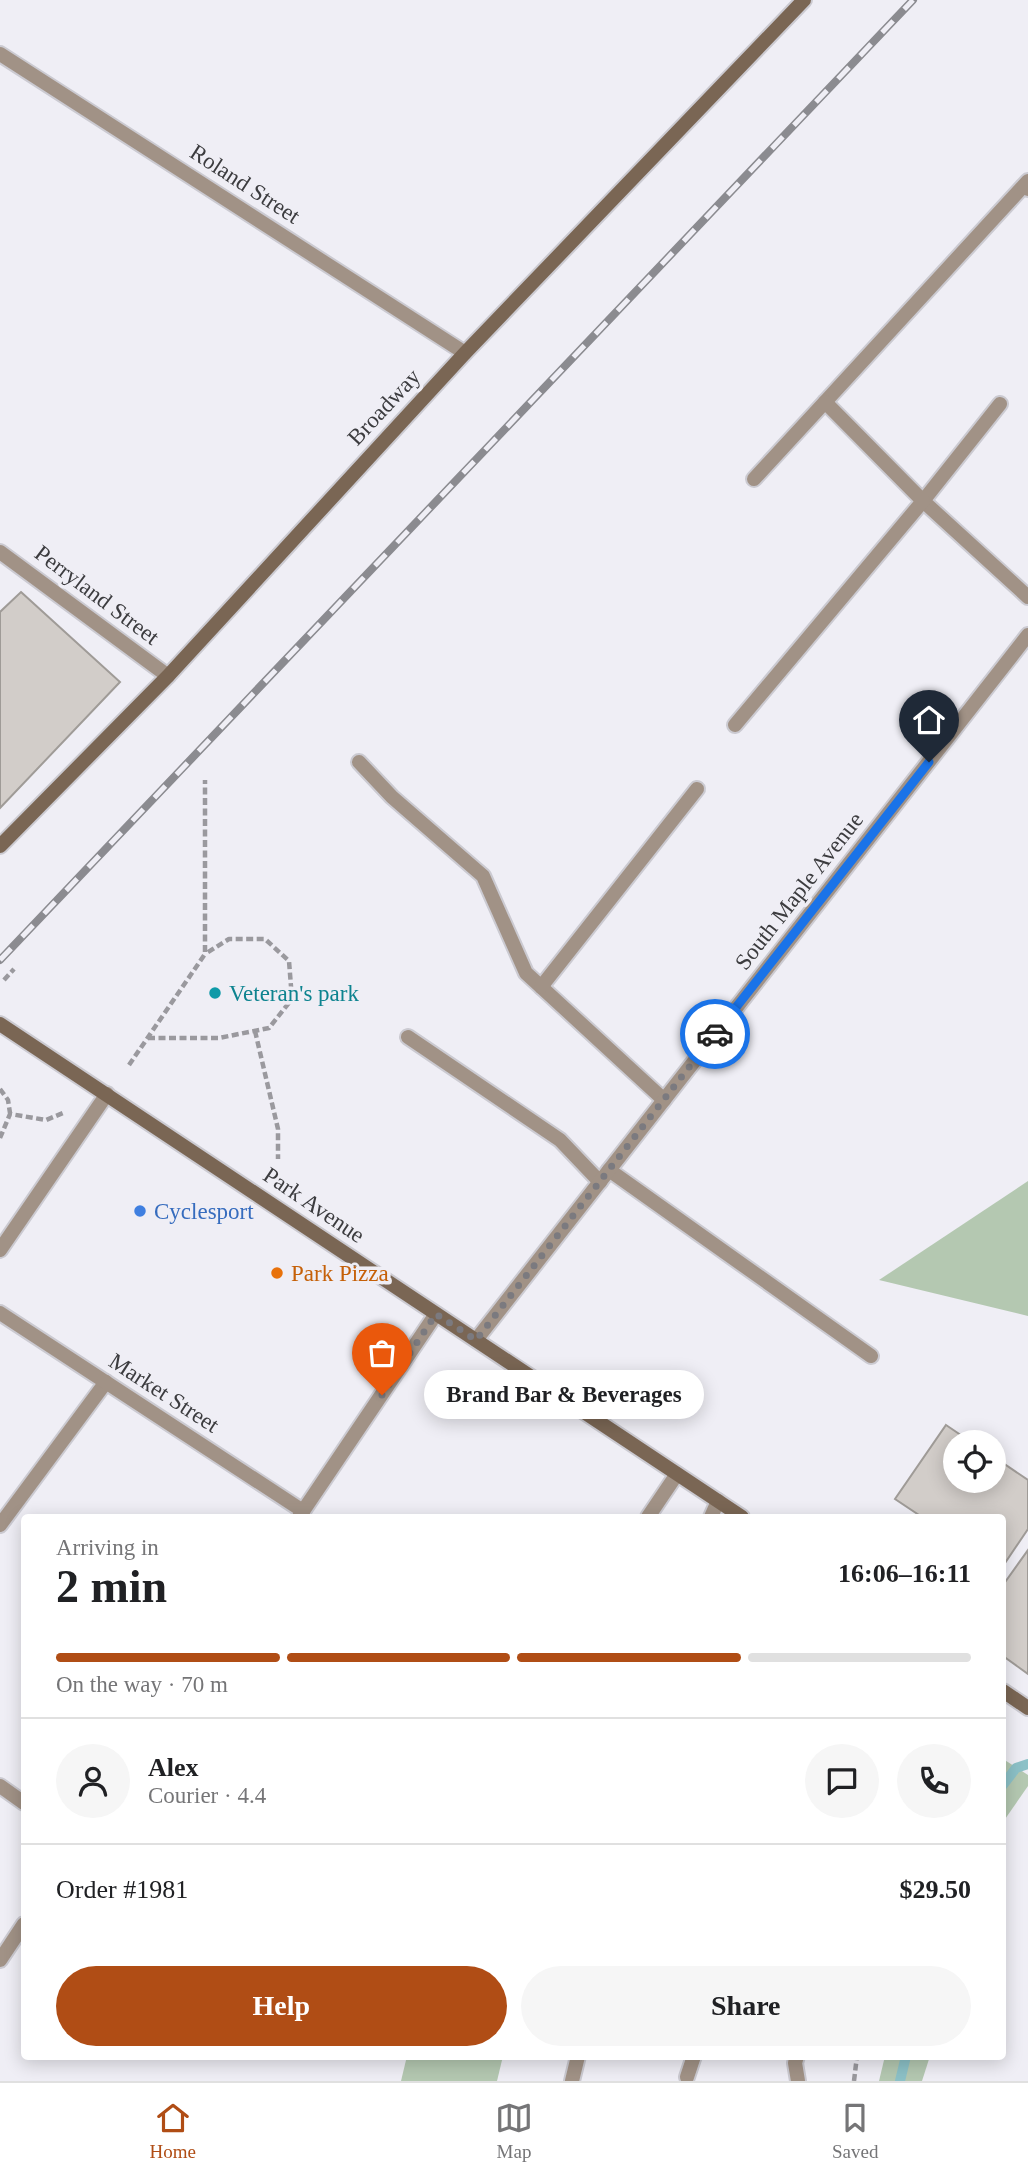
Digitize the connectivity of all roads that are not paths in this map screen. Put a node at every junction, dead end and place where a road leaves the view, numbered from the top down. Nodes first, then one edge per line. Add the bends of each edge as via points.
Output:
1 (804, 0) edge
2 (0, 54) edge
3 (1026, 185) edge
4 (465, 353) junction
5 (825, 402) junction
6 (1000, 404) dead end
7 (754, 479) dead end
8 (923, 501) junction
9 (0, 552) edge
10 (1028, 597) edge
11 (1028, 635) edge
12 (167, 676) junction
13 (735, 725) dead end
14 (359, 762) dead end
15 (697, 789) dead end
16 (0, 846) edge
17 (541, 987) junction
18 (0, 1024) edge
19 (408, 1037) dead end
20 (107, 1094) junction
21 (664, 1100) junction
22 (605, 1176) junction
23 (0, 1250) edge
24 (0, 1313) edge
25 (436, 1314) junction
26 (476, 1340) junction
27 (871, 1356) dead end
28 (106, 1382) junction
29 (677, 1474) junction
30 (718, 1501) junction
31 (301, 1514) edge
32 (650, 1514) edge
33 (712, 1514) edge
34 (738, 1514) edge
35 (0, 1525) edge
36 (1006, 1693) edge
37 (1028, 1708) edge
38 (0, 1786) edge
39 (21, 1801) edge
40 (21, 1928) edge
41 (0, 1960) edge
42 (577, 2060) edge
43 (693, 2060) edge
44 (796, 2060) edge
45 (687, 2077) dead end
46 (572, 2081) edge
47 (798, 2081) edge

1 - 4 street, Broadway
2 - 4 street, Roland Street
3 - 5 street
4 - 12 street, Broadway
5 - 7 street
5 - 8 street
6 - 8 street
8 - 10 street
8 - 13 street
9 - 12 street, Perryland Street
11 - 21 street, South Maple Avenue
12 - 16 street, Broadway
14 - 17 street via 391,797 483,876 526,973
15 - 17 street
17 - 21 street
18 - 20 street, Park Avenue
19 - 22 street
20 - 23 street
20 - 25 street, Park Avenue
21 - 22 street, South Maple Avenue
22 - 26 street, South Maple Avenue
22 - 27 street
24 - 28 street, Market Street
25 - 26 street, Park Avenue
25 - 31 street
26 - 29 street, Park Avenue
28 - 31 street, Market Street
28 - 35 street
29 - 30 street, Park Avenue
29 - 32 street
30 - 33 street
30 - 34 street, Park Avenue
36 - 37 street
38 - 39 street
40 - 41 street
42 - 46 street
43 - 45 street
44 - 47 street

